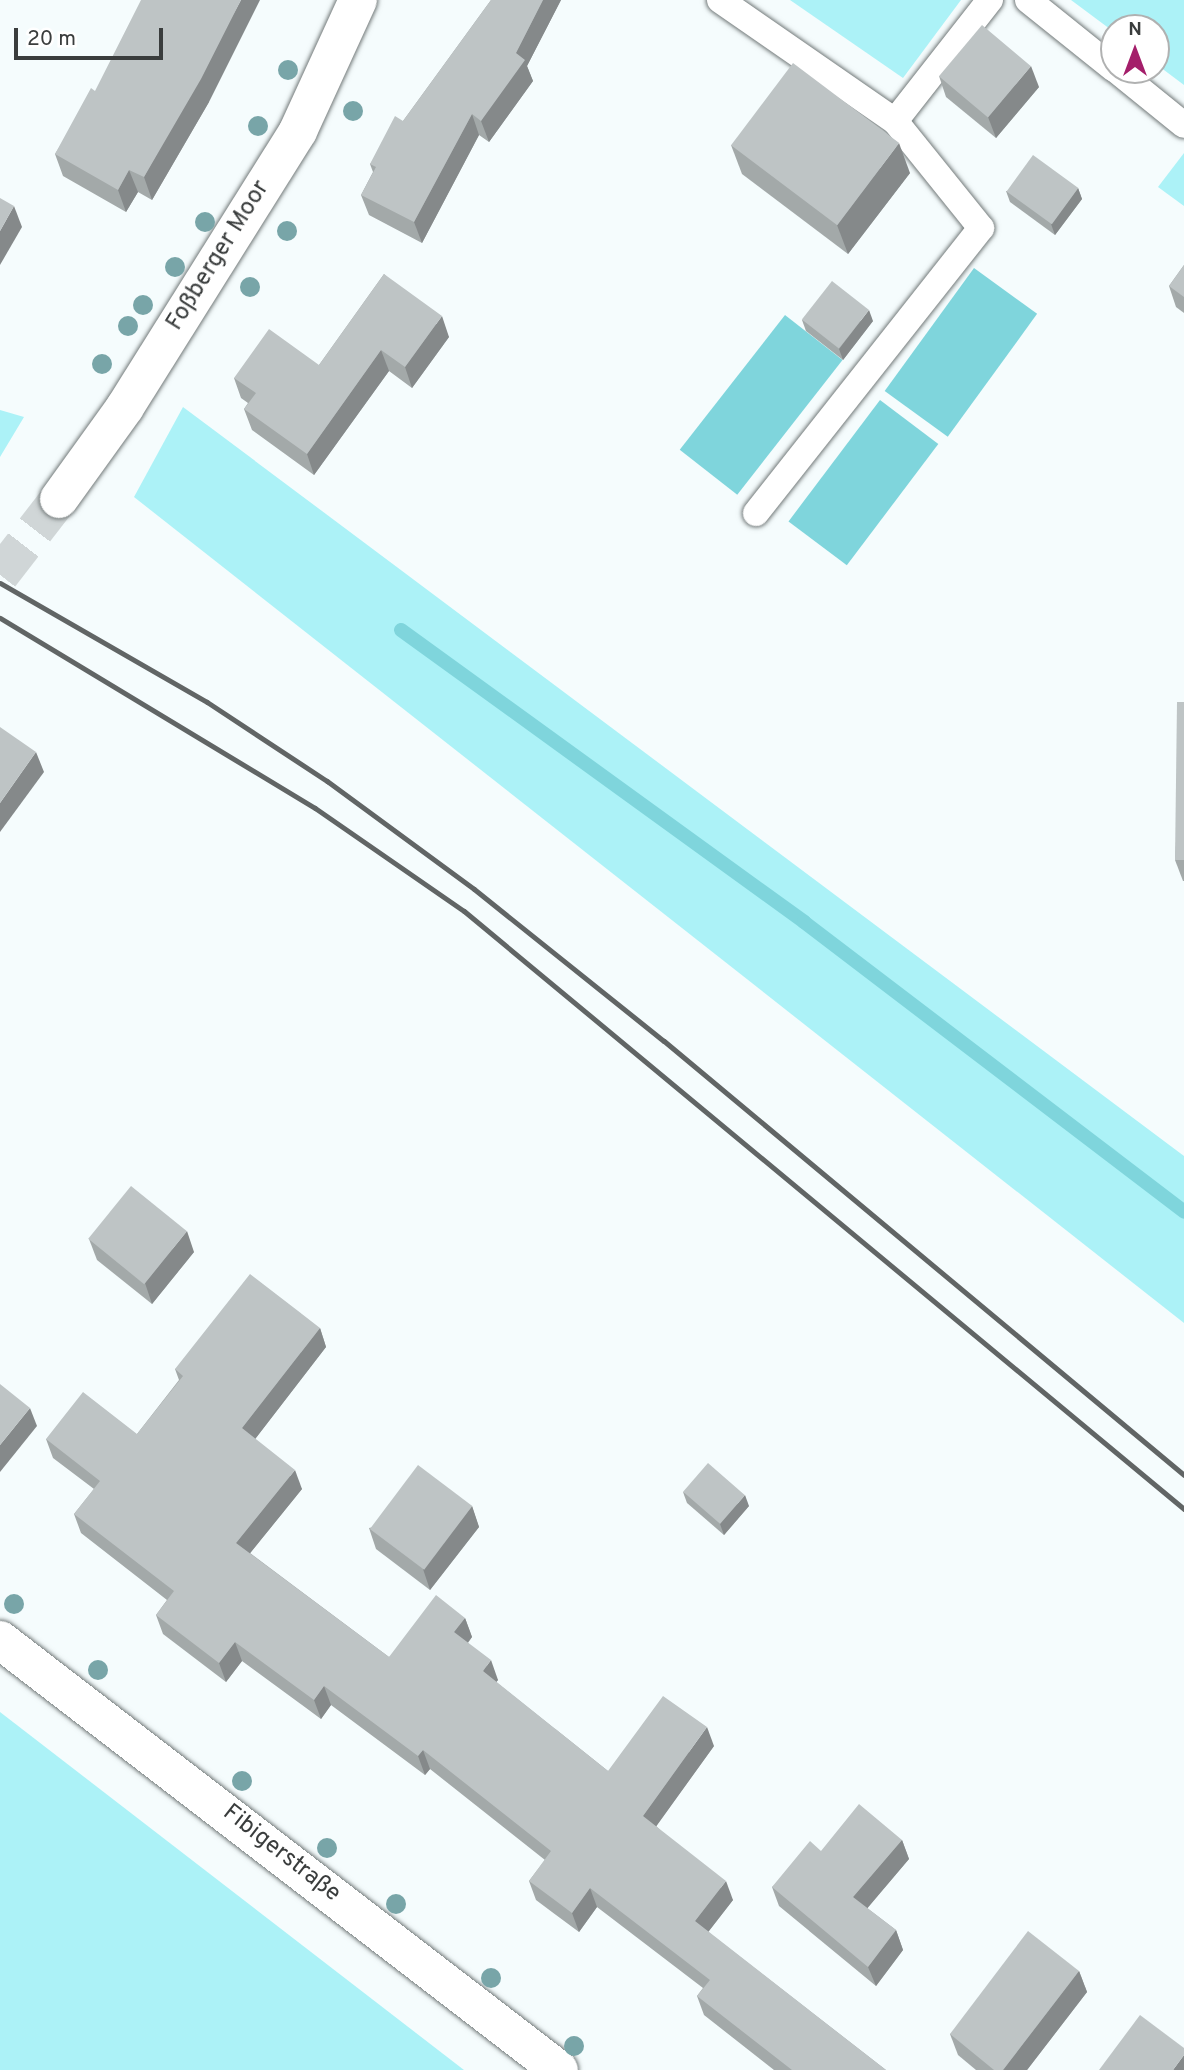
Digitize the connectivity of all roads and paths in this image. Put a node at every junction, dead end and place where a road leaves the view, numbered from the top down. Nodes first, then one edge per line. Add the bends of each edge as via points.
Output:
1 (358, 0) edge
2 (720, 0) edge
3 (990, 0) edge
4 (1028, 0) edge
5 (1100, 57) edge
6 (1133, 84) edge
7 (895, 121) junction
8 (1184, 125) edge
9 (59, 499) tunnel mouth
10 (756, 513) dead end
11 (0, 1640) edge
12 (559, 2070) edge

1 - 9 street, Foßberger Moor via 298,131 125,407
2 - 7 lane
3 - 7 lane
4 - 5 lane
6 - 8 lane
7 - 10 lane via 981,228
11 - 12 street, Fibigerstraße

